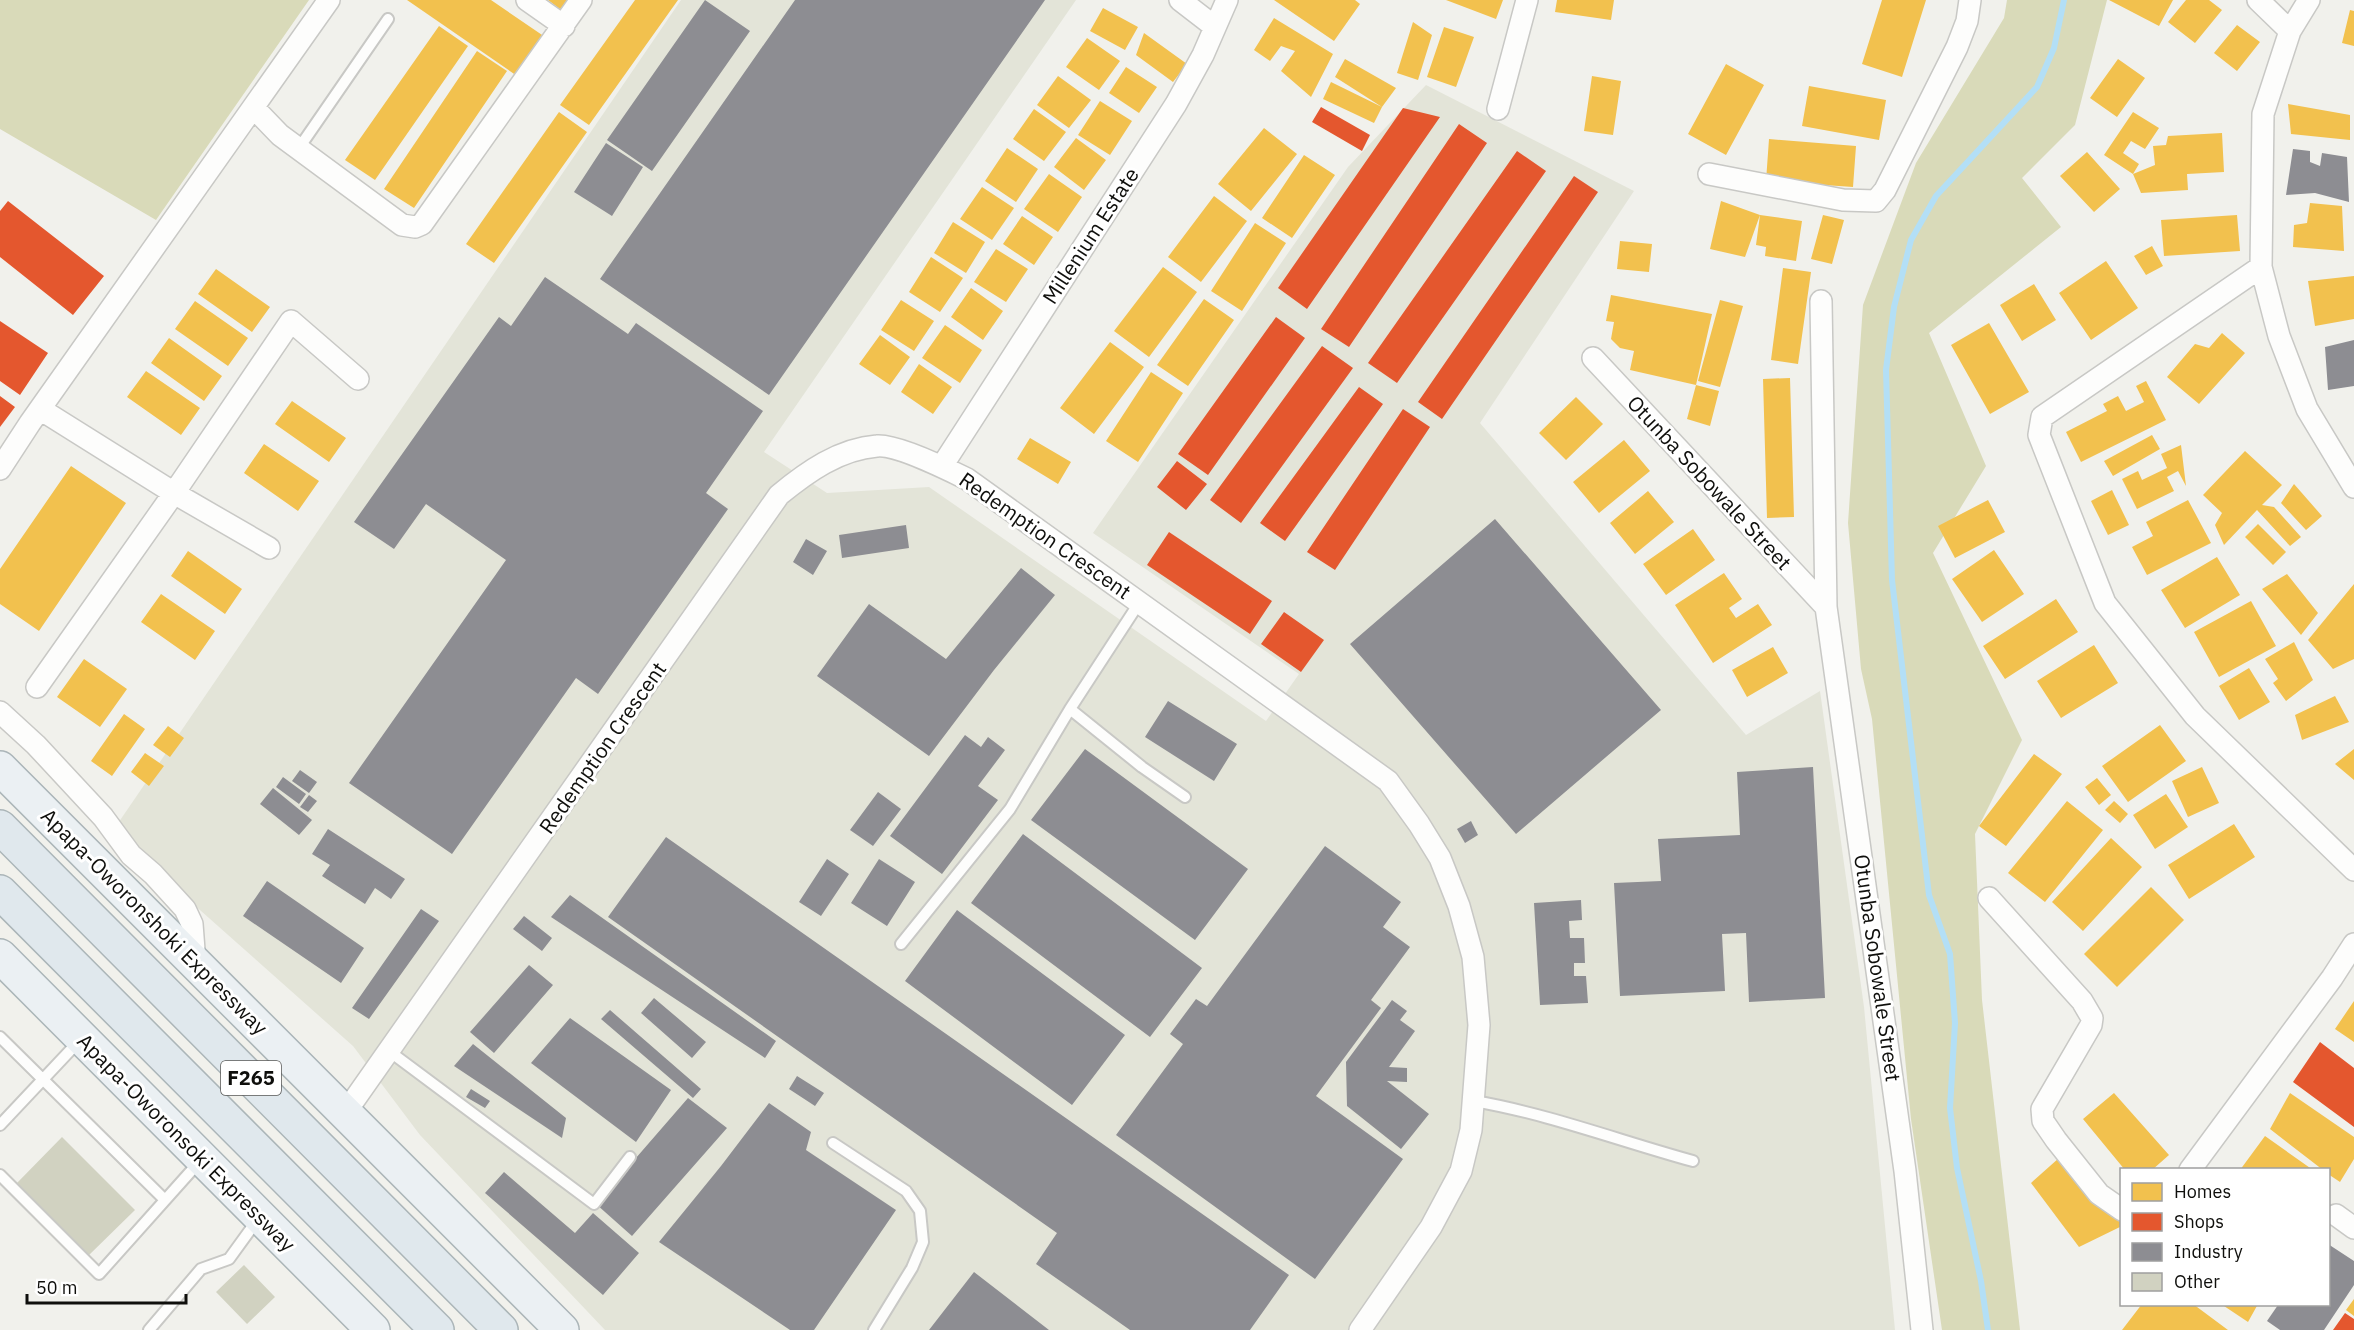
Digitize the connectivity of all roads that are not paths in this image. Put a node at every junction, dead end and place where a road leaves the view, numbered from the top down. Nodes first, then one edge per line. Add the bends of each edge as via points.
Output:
1 (329, 0) edge
2 (527, 0) edge
3 (581, 0) edge
4 (1180, 0) edge
5 (1227, 0) edge
6 (1527, 0) edge
7 (1970, 0) edge
8 (2258, 0) edge
9 (2309, 0) edge
10 (388, 19) dead end
11 (564, 26) junction
12 (1215, 27) junction
13 (2290, 31) junction
14 (254, 108) junction
15 (1498, 109) dead end
16 (299, 148) junction
17 (1710, 174) dead end
18 (2261, 267) junction
19 (1821, 301) dead end
20 (1593, 358) dead end
21 (358, 380) dead end
22 (40, 409) junction
23 (942, 466) junction
24 (0, 469) edge
25 (2354, 487) edge
26 (174, 493) junction
27 (269, 548) dead end
28 (1139, 603) junction
29 (1826, 607) junction
30 (37, 687) dead end
31 (1070, 709) junction
32 (0, 712) edge
33 (0, 768) edge
34 (1185, 797) dead end
35 (0, 826) edge
36 (2354, 870) edge
37 (0, 892) edge
38 (1989, 898) dead end
39 (901, 944) dead end
40 (2354, 944) edge
41 (0, 956) edge
42 (191, 959) junction
43 (0, 1037) edge
44 (82, 1038) junction
45 (389, 1051) junction
46 (43, 1080) junction
47 (1474, 1101) junction
48 (345, 1113) junction
49 (0, 1125) edge
50 (833, 1143) dead end
51 (630, 1157) dead end
52 (202, 1159) junction
53 (1693, 1161) dead end
54 (2191, 1168) edge
55 (0, 1175) edge
56 (165, 1200) junction
57 (2120, 1209) edge
58 (2336, 1215) dead end
59 (260, 1216) junction
60 (2354, 1228) edge
61 (149, 1330) edge
62 (373, 1330) edge
63 (437, 1330) edge
64 (501, 1330) edge
65 (562, 1330) edge
66 (874, 1330) edge
67 (1360, 1330) edge
68 (1922, 1330) edge

1 - 14 street
2 - 11 street
3 - 11 street
4 - 12 street
5 - 12 street, Millenium Estate
6 - 15 street
7 - 17 street via 1957,47 1876,201 1843,200
8 - 13 street
9 - 13 street
10 - 16 lane
11 - 16 street via 422,224 402,225
12 - 23 street, Millenium Estate via 1176,104
13 - 18 street via 2263,114
14 - 16 street
14 - 22 street
18 - 25 street via 2279,336 2307,409
18 - 36 street via 2042,417 2039,435 2105,603 2195,716
19 - 29 street, Otunba Sobowale Street
20 - 29 street, Otunba Sobowale Street
21 - 26 street via 291,321
22 - 24 street
22 - 26 street
23 - 28 street, Redemption Crescent via 967,479
23 - 45 street, Redemption Crescent via 879,446 844,454 808,471 779,495
26 - 27 street
26 - 30 street
28 - 31 lane
28 - 47 street, Redemption Crescent via 1388,781 1419,824 1440,858 1460,906 1473,957 1479,1025
29 - 68 street, Otunba Sobowale Street via 1905,1171
31 - 34 lane
31 - 39 lane via 1010,809
32 - 42 street via 36,745 103,817 131,855 185,909 192,924 195,950
33 - 42 main road, Apapa-Oworonshoki Expressway
35 - 64 highway, F265
37 - 63 highway, F265
38 - 57 street via 2082,1001 2092,1018 2042,1110 2043,1121 2100,1194
40 - 54 street
41 - 44 main road, Apapa-Oworonsoki Expressway
42 - 48 main road, Apapa-Oworonshoki Expressway
43 - 46 lane
44 - 46 lane
44 - 52 main road, Apapa-Oworonsoki Expressway
45 - 48 street, Redemption Crescent
45 - 51 lane via 594,1204
46 - 49 lane
46 - 56 lane
47 - 53 lane via 1545,1116
47 - 67 street, Redemption Crescent via 1461,1171 1431,1227
48 - 65 main road, Apapa-Oworonshoki Expressway
50 - 66 lane via 906,1191 920,1211 923,1242 912,1268
52 - 56 lane
52 - 59 main road, Apapa-Oworonsoki Expressway
55 - 56 lane via 99,1274
58 - 60 street
59 - 61 lane via 229,1259 201,1269
59 - 62 main road, Apapa-Oworonsoki Expressway

